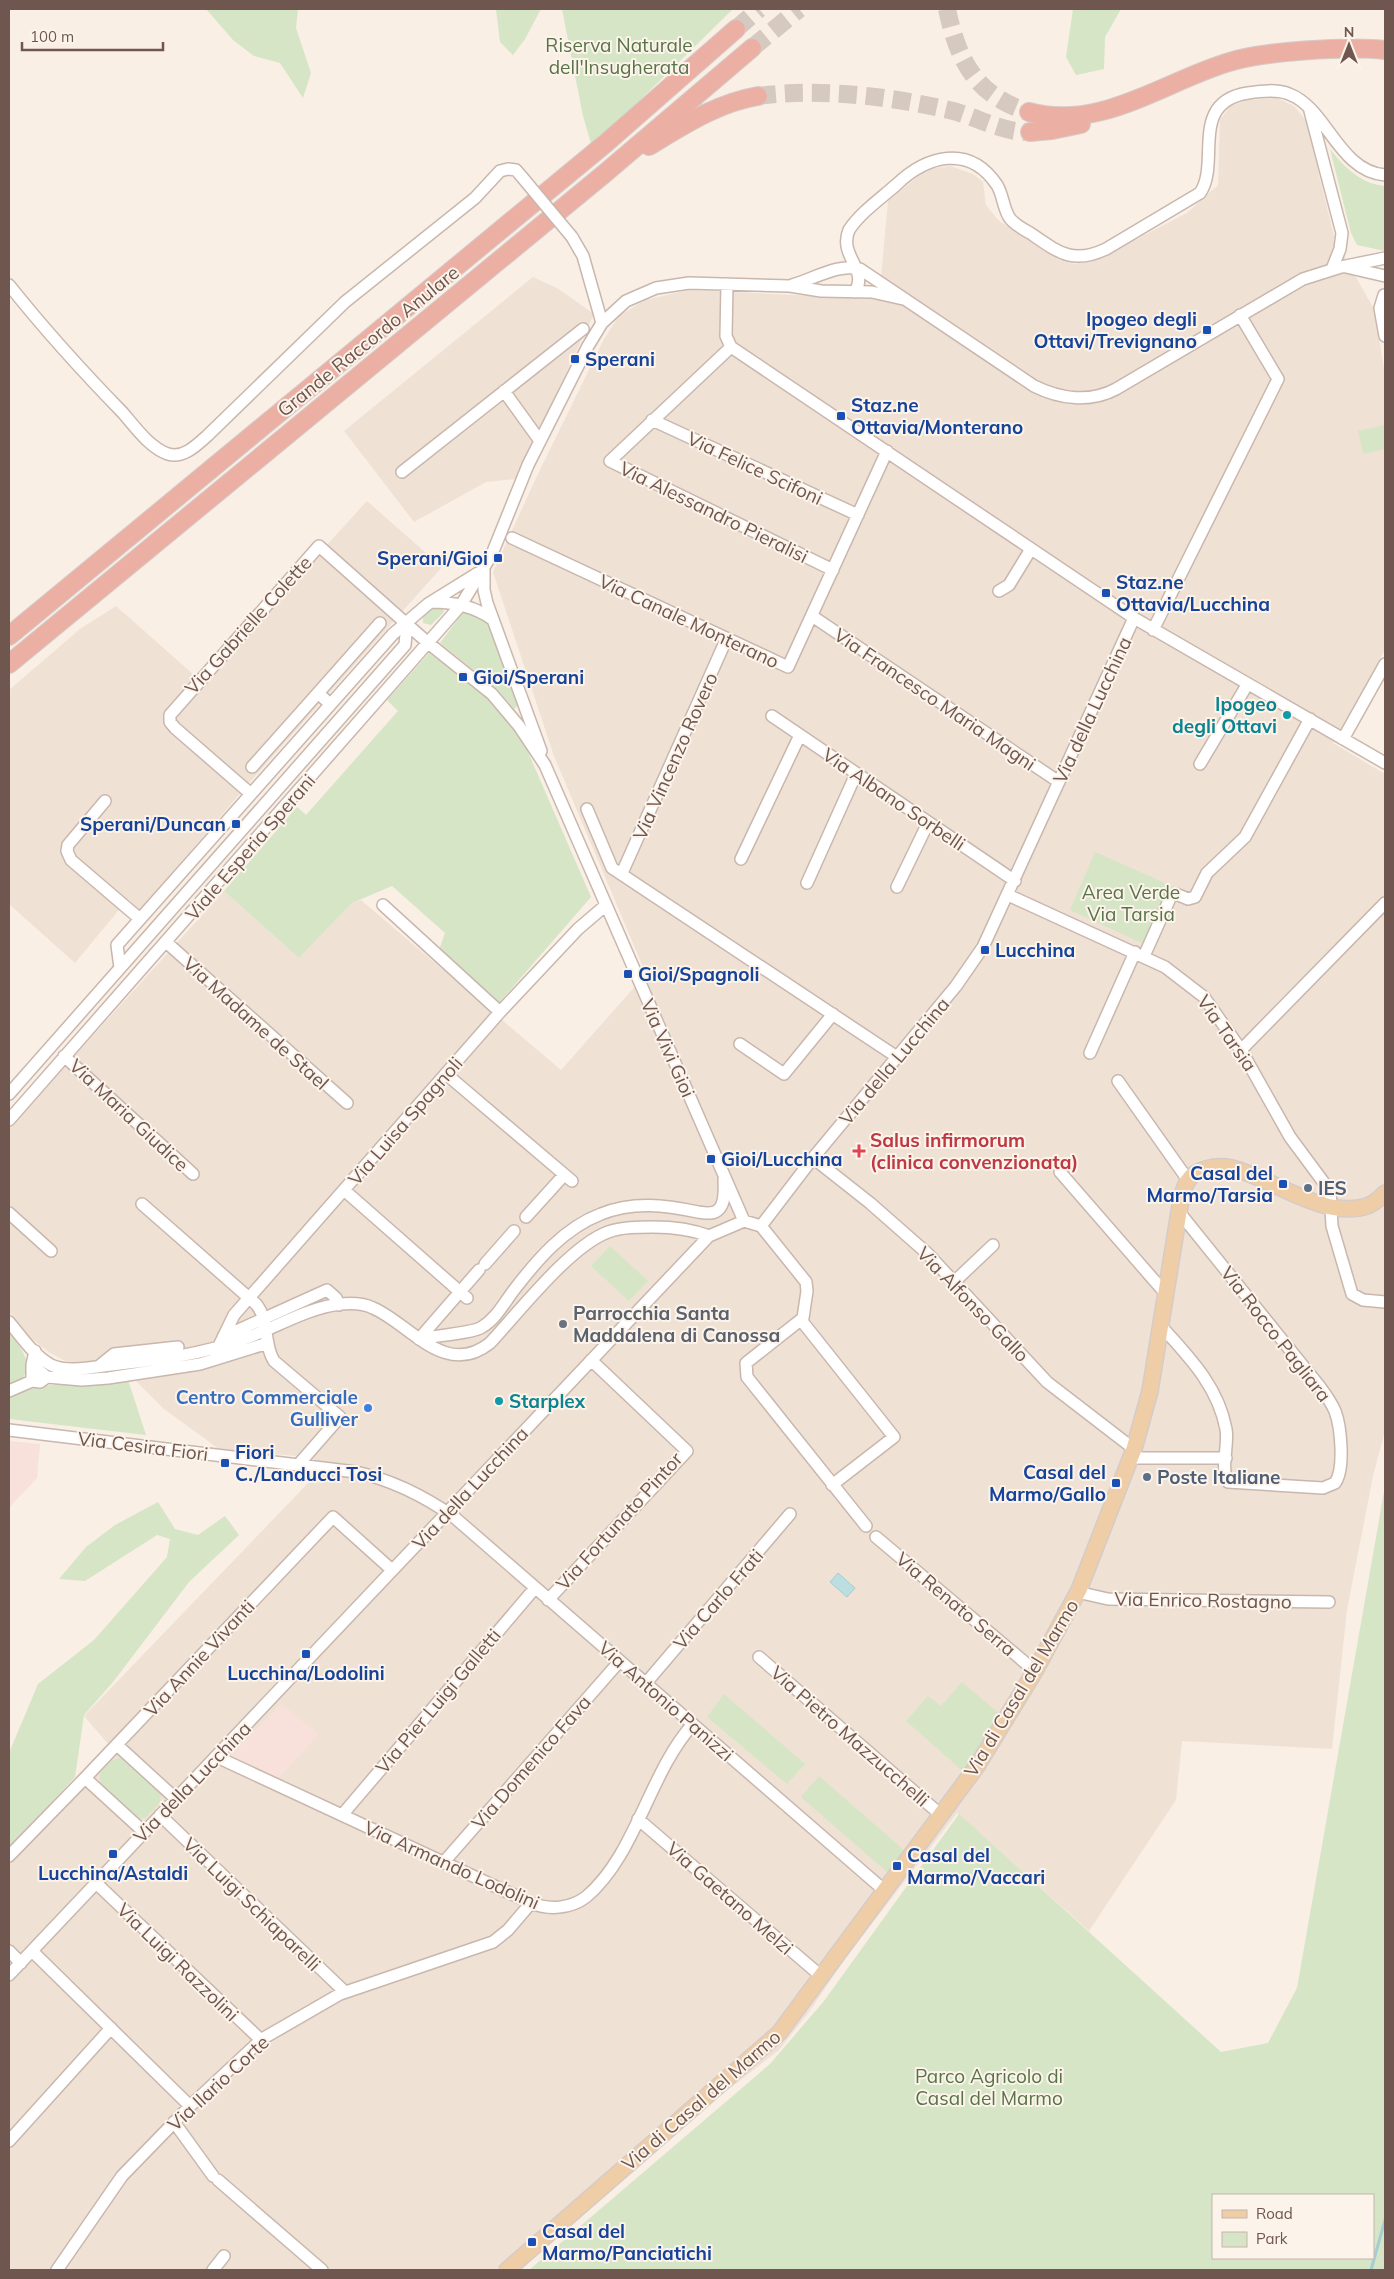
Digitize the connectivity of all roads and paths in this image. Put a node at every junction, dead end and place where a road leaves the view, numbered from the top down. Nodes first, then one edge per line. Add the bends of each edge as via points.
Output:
1 (736, 29) tunnel mouth
2 (752, 48) tunnel mouth
3 (1382, 49) edge
4 (758, 96) tunnel mouth
5 (1126, 104) junction
6 (1310, 110) junction
7 (1029, 112) tunnel mouth
8 (1030, 132) tunnel mouth
9 (604, 174) junction
10 (1385, 175) edge
11 (1385, 258) edge
12 (856, 268) junction
13 (1337, 268) junction
14 (835, 270) junction
15 (1385, 276) edge
16 (727, 284) junction
17 (9, 285) edge
18 (790, 286) junction
19 (837, 291) junction
20 (855, 292) junction
21 (1384, 295) edge
22 (903, 300) junction
23 (1240, 316) junction
24 (602, 323) junction
25 (583, 329) dead end
26 (1385, 336) edge
27 (731, 347) junction
28 (504, 390) junction
29 (652, 420) junction
30 (540, 441) junction
31 (887, 451) junction
32 (402, 472) dead end
33 (858, 515) junction
34 (512, 538) dead end
35 (1031, 550) junction
36 (484, 570) junction
37 (833, 570) junction
38 (999, 591) dead end
39 (431, 602) junction
40 (461, 605) junction
41 (812, 616) junction
42 (1134, 618) junction
43 (492, 619) junction
44 (380, 623) dead end
45 (407, 623) junction
46 (1153, 630) junction
47 (9, 636) edge
48 (726, 640) junction
49 (427, 642) junction
50 (405, 645) junction
51 (9, 664) edge
52 (1385, 664) edge
53 (326, 684) junction
54 (1247, 685) junction
55 (388, 690) junction
56 (365, 691) junction
57 (318, 693) junction
58 (334, 700) junction
59 (310, 703) junction
60 (322, 714) junction
61 (772, 716) dead end
62 (1310, 720) junction
63 (800, 736) junction
64 (1343, 739) junction
65 (308, 755) junction
66 (286, 756) junction
67 (1385, 763) edge
68 (1200, 764) dead end
69 (545, 765) junction
70 (252, 767) dead end
71 (856, 774) junction
72 (310, 779) junction
73 (1059, 782) junction
74 (251, 794) junction
75 (106, 801) dead end
76 (587, 809) dead end
77 (928, 823) junction
78 (220, 830) junction
79 (224, 850) junction
80 (245, 852) junction
81 (741, 859) dead end
82 (622, 873) junction
83 (1015, 881) junction
84 (808, 883) dead end
85 (898, 887) dead end
86 (1008, 896) junction
87 (1385, 903) edge
88 (383, 905) dead end
89 (606, 905) junction
90 (140, 919) junction
91 (166, 942) junction
92 (1139, 954) junction
93 (145, 967) junction
94 (120, 968) junction
95 (500, 1012) junction
96 (80, 1013) junction
97 (833, 1014) junction
98 (80, 1038) junction
99 (740, 1044) dead end
100 (1241, 1050) junction
101 (1090, 1052) dead end
102 (64, 1056) junction
103 (897, 1057) junction
104 (446, 1074) junction
105 (1118, 1081) dead end
106 (33, 1092) junction
107 (10, 1094) edge
108 (346, 1103) dead end
109 (9, 1120) edge
110 (813, 1158) junction
111 (1060, 1172) dead end
112 (193, 1174) dead end
113 (724, 1175) junction
114 (1188, 1180) junction
115 (344, 1190) junction
116 (1385, 1193) edge
117 (142, 1204) dead end
118 (1331, 1206) junction
119 (614, 1210) junction
120 (1180, 1212) junction
121 (9, 1213) edge
122 (526, 1217) dead end
123 (744, 1220) junction
124 (761, 1226) junction
125 (616, 1230) junction
126 (514, 1231) dead end
127 (709, 1236) junction
128 (993, 1245) dead end
129 (51, 1251) dead end
130 (954, 1282) junction
131 (1166, 1294) junction
132 (464, 1295) junction
133 (250, 1298) junction
134 (1385, 1302) edge
135 (339, 1304) junction
136 (264, 1318) junction
137 (801, 1320) junction
138 (9, 1322) edge
139 (1161, 1326) junction
140 (266, 1331) junction
141 (419, 1339) junction
142 (268, 1343) junction
143 (178, 1347) dead end
144 (216, 1350) junction
145 (35, 1352) junction
146 (591, 1360) junction
147 (32, 1365) junction
148 (98, 1367) junction
149 (47, 1377) junction
150 (32, 1381) junction
151 (9, 1392) edge
152 (9, 1430) edge
153 (1132, 1453) junction
154 (1226, 1458) junction
155 (298, 1465) junction
156 (832, 1485) junction
157 (447, 1512) junction
158 (790, 1514) dead end
159 (866, 1526) dead end
160 (876, 1537) dead end
161 (392, 1570) junction
162 (535, 1588) junction
163 (1077, 1592) junction
164 (548, 1600) junction
165 (1329, 1602) dead end
166 (759, 1657) dead end
167 (619, 1662) junction
168 (1035, 1671) junction
169 (646, 1683) junction
170 (693, 1724) junction
171 (117, 1745) junction
172 (217, 1757) junction
173 (86, 1778) junction
174 (175, 1798) junction
175 (160, 1815) junction
176 (342, 1815) junction
177 (941, 1815) junction
178 (638, 1819) junction
179 (144, 1832) junction
180 (9, 1856) edge
181 (443, 1863) junction
182 (96, 1883) junction
183 (885, 1891) junction
184 (531, 1904) junction
185 (9, 1951) edge
186 (32, 1951) junction
187 (21, 1963) junction
188 (9, 1976) edge
189 (822, 1976) junction
190 (345, 1992) junction
191 (111, 2028) junction
192 (261, 2040) junction
193 (190, 2106) junction
194 (174, 2122) junction
195 (9, 2142) edge
196 (224, 2256) dead end
197 (57, 2270) edge
198 (213, 2270) edge
199 (322, 2270) edge
200 (506, 2270) edge

1 - 47 highway, Grande Raccordo Anulare via 606,143
2 - 9 highway, Grande Raccordo Anulare
3 - 5 highway via 1243,58
4 - 9 highway via 724,105 700,116
5 - 7 highway via 1072,117
5 - 8 highway via 1115,112 1081,124
6 - 10 street via 1357,165 1368,172
6 - 12 street via 1291,94 1276,91 1242,94 1226,101 1210,125 1206,180 1200,193 1106,250 1085,256 1060,253 1014,222 1008,215 998,186 978,166 953,158 929,161 907,174 850,227 846,246
6 - 13 street via 1342,234
9 - 51 highway, Grande Raccordo Anulare
11 - 13 street
12 - 14 street
12 - 20 street via 859,281
12 - 22 street
13 - 15 street
13 - 23 street via 1302,279
14 - 18 street
14 - 19 street via 833,283
16 - 18 street, Viale Esperia Sperani
16 - 24 street, Viale Esperia Sperani via 683,284 644,292 621,304
16 - 27 street via 726,336
17 - 24 street, bridge via 54,341 145,437 168,454 192,449 208,436 345,302 474,198 500,171 516,170 572,237 583,256
18 - 19 street, Viale Esperia Sperani
19 - 20 street
20 - 22 street via 878,293
21 - 26 street via 1380,308
22 - 23 street via 1034,386 1073,398 1110,393
23 - 46 street via 1278,379
24 - 30 street, Viale Esperia Sperani
25 - 28 street
27 - 29 street, Via Alessandro Pieralisi
27 - 31 street
28 - 30 street
28 - 32 street
29 - 33 street, Via Felice Scifoni
29 - 37 street, Via Alessandro Pieralisi via 610,461
30 - 36 street, Viale Esperia Sperani
31 - 33 street, Via Canale Monterano
31 - 35 street
33 - 37 street, Via Canale Monterano
34 - 48 street, Via Canale Monterano
35 - 38 street via 1010,585
35 - 42 street
36 - 39 street, Viale Esperia Sperani
36 - 40 street, Viale Esperia Sperani
36 - 43 street, Via Vivi Gioi via 484,594
37 - 41 street, Via Canale Monterano
39 - 40 street
39 - 45 street, Viale Esperia Sperani
40 - 43 street
40 - 49 street, Viale Esperia Sperani
41 - 48 street, Via Canale Monterano via 788,667
41 - 73 street, Via Francesco Maria Magni
42 - 46 street
42 - 73 street, Via della Lucchina
43 - 69 street, Via Vivi Gioi via 502,639
44 - 53 street
45 - 49 street, Via Vivi Gioi
45 - 50 street
45 - 58 street, Viale Esperia Sperani via 392,634
45 - 74 street, Via Gabrielle Colette via 319,546 172,710 170,717 175,728
46 - 54 street
48 - 82 street, Via Vincenzo Rovero
49 - 50 street
49 - 55 street, Viale Esperia Sperani
49 - 69 street, Via Vivi Gioi via 503,705
50 - 56 street, Viale Esperia Sperani
52 - 64 street
53 - 57 street
53 - 58 street
54 - 62 street
54 - 68 street
55 - 56 street
55 - 72 street, Viale Esperia Sperani
56 - 65 street, Viale Esperia Sperani
57 - 58 street
57 - 59 street
58 - 60 street, Viale Esperia Sperani
59 - 60 street
59 - 70 street
60 - 66 street, Viale Esperia Sperani
61 - 63 street, Via Albano Sorbelli
62 - 64 street
62 - 92 street via 1245,836 1207,873 1195,897 1171,896
63 - 71 street, Via Albano Sorbelli
63 - 81 street
64 - 67 street
65 - 66 street
65 - 72 street
65 - 79 street, Viale Esperia Sperani
66 - 74 street, Viale Esperia Sperani
69 - 89 street, Via Vivi Gioi
71 - 77 street, Via Albano Sorbelli
71 - 84 street
72 - 80 street, Viale Esperia Sperani
73 - 83 street, Via della Lucchina
74 - 78 street, Viale Esperia Sperani
75 - 90 street via 69,843 68,853 71,860
76 - 82 street via 612,868
77 - 83 street, Via Albano Sorbelli
77 - 85 street
78 - 79 street
78 - 90 street, Viale Esperia Sperani
79 - 80 street
79 - 94 street, Viale Esperia Sperani
80 - 91 street, Viale Esperia Sperani
82 - 97 street
83 - 86 street, Via della Lucchina
86 - 92 street, Via Tarsia
86 - 103 street, Via della Lucchina via 976,957
87 - 100 street
88 - 95 street
89 - 95 street, Via Luisa Spagnoli via 578,929
89 - 113 street, Via Vivi Gioi
90 - 94 street, Viale Esperia Sperani via 117,945
91 - 93 street, Viale Esperia Sperani
91 - 108 street, Via Madame de Stael
92 - 100 street, Via Tarsia via 1175,973 1198,991
92 - 101 street
93 - 94 street
93 - 98 street, Viale Esperia Sperani
94 - 96 street, Viale Esperia Sperani
95 - 104 street, Via Luisa Spagnoli
96 - 98 street
96 - 107 street, Viale Esperia Sperani
97 - 99 street via 784,1074
97 - 103 street
98 - 102 street, Viale Esperia Sperani
100 - 118 street, Via Tarsia via 1290,1137 1330,1191
102 - 106 street, Viale Esperia Sperani
102 - 112 street, Via Maria Giudice
103 - 110 street, Via della Lucchina
104 - 115 street, Via Luisa Spagnoli
104 - 122 street via 568,1178
105 - 114 street
106 - 107 street
106 - 109 street, Viale Esperia Sperani
110 - 124 street, Via della Lucchina
110 - 130 street, Via Alfonso Gallo via 870,1202
111 - 131 street
113 - 119 street via 722,1203 714,1212 655,1205
113 - 123 street, Via Vivi Gioi
114 - 118 main road via 1206,1169 1229,1168
114 - 120 main road, Via di Casal del Marmo
115 - 132 street
115 - 133 street, Via Luisa Spagnoli
116 - 118 main road via 1366,1207
117 - 133 street
118 - 134 street, Via Tarsia via 1332,1226 1352,1294 1363,1300
119 - 125 street
119 - 141 street via 590,1219 550,1248 494,1317 482,1327
120 - 131 main road, Via di Casal del Marmo
120 - 154 street, Via Rocco Pagliara via 1320,1387 1332,1405 1340,1429 1339,1474 1335,1483 1326,1487 1231,1483 1226,1476
121 - 129 street
123 - 124 street
123 - 127 street, Via della Lucchina
124 - 137 street via 806,1282
125 - 127 street via 659,1227 686,1229
125 - 141 street via 590,1241 567,1259 484,1348 456,1355 438,1350
126 - 132 street via 482,1267
127 - 146 street, Via della Lucchina
128 - 130 street
130 - 153 street, Via Alfonso Gallo via 1047,1382
131 - 139 main road, Via di Casal del Marmo
132 - 141 street
133 - 136 street
133 - 144 street, Via Luisa Spagnoli via 232,1318
135 - 136 street via 327,1290
135 - 140 street
135 - 141 street via 375,1308
136 - 140 street
136 - 144 street
137 - 156 street via 746,1363 745,1373
137 - 156 street via 894,1437
138 - 145 street
139 - 153 main road, Via di Casal del Marmo via 1148,1400
139 - 154 street, Via Rocco Pagliara via 1198,1368 1213,1391 1226,1428
140 - 142 street
140 - 144 street
142 - 144 street
142 - 155 street via 276,1364 340,1417
143 - 148 street via 114,1354
144 - 148 street
144 - 149 street via 165,1371 82,1380
145 - 147 street
145 - 148 street via 56,1367
146 - 157 street, Via della Lucchina
146 - 164 street, Via Fortunato Pintor via 686,1451
147 - 149 street
147 - 150 street
149 - 150 street via 40,1382
150 - 151 street
152 - 155 street, Via Cesira Fiori
153 - 154 street
153 - 163 main road, Via di Casal del Marmo
155 - 157 street, Via Cesira Fiori via 380,1478 406,1488
156 - 159 street
157 - 161 street, Via della Lucchina
157 - 162 street, Via Antonio Panizzi
158 - 169 street, Via Carlo Frati
160 - 168 street, Via Renato Serra
161 - 171 street, Via Annie Vivanti via 333,1517
161 - 172 street, Via della Lucchina
162 - 164 street, Via Antonio Panizzi
162 - 176 street, Via Pier Luigi Galletti
163 - 165 street, Via Enrico Rostagno via 1108,1599
163 - 168 main road, Via di Casal del Marmo
164 - 167 street, Via Antonio Panizzi
166 - 177 street, Via Pietro Mazzucchelli
167 - 169 street, Via Antonio Panizzi
167 - 181 street, Via Domenico Fava
168 - 177 main road, Via di Casal del Marmo via 982,1759
169 - 170 street, Via Antonio Panizzi
170 - 178 street, Via Armando Lodolini via 674,1750
170 - 183 street, Via Antonio Panizzi
171 - 173 street, Via Annie Vivanti
171 - 174 street
172 - 174 street, Via della Lucchina
172 - 176 street, Via Armando Lodolini
173 - 179 street
173 - 180 street, Via Annie Vivanti
174 - 175 street, Via della Lucchina
175 - 179 street, Via della Lucchina
175 - 190 street, Via Luigi Schiaparelli
176 - 181 street, Via Armando Lodolini
177 - 183 main road, Via di Casal del Marmo
178 - 184 street, Via Armando Lodolini via 613,1865 585,1897 558,1908
178 - 189 street, Via Gaetano Melzi
179 - 182 street, Via della Lucchina
181 - 184 street, Via Armando Lodolini
182 - 186 street, Via della Lucchina
182 - 192 street, Via Luigi Razzolini
183 - 189 main road, Via di Casal del Marmo
184 - 190 street, Via Ilario Corte via 493,1942
185 - 187 street
186 - 187 street, Via della Lucchina
186 - 191 street
187 - 188 street, Via della Lucchina
189 - 200 main road, Via di Casal del Marmo via 774,2038
190 - 192 street, Via Ilario Corte
191 - 193 street
191 - 195 street
192 - 193 street, Via Ilario Corte
193 - 194 street, Via Ilario Corte
194 - 197 street, Via Ilario Corte via 122,2176
194 - 199 street via 216,2178
196 - 198 street

